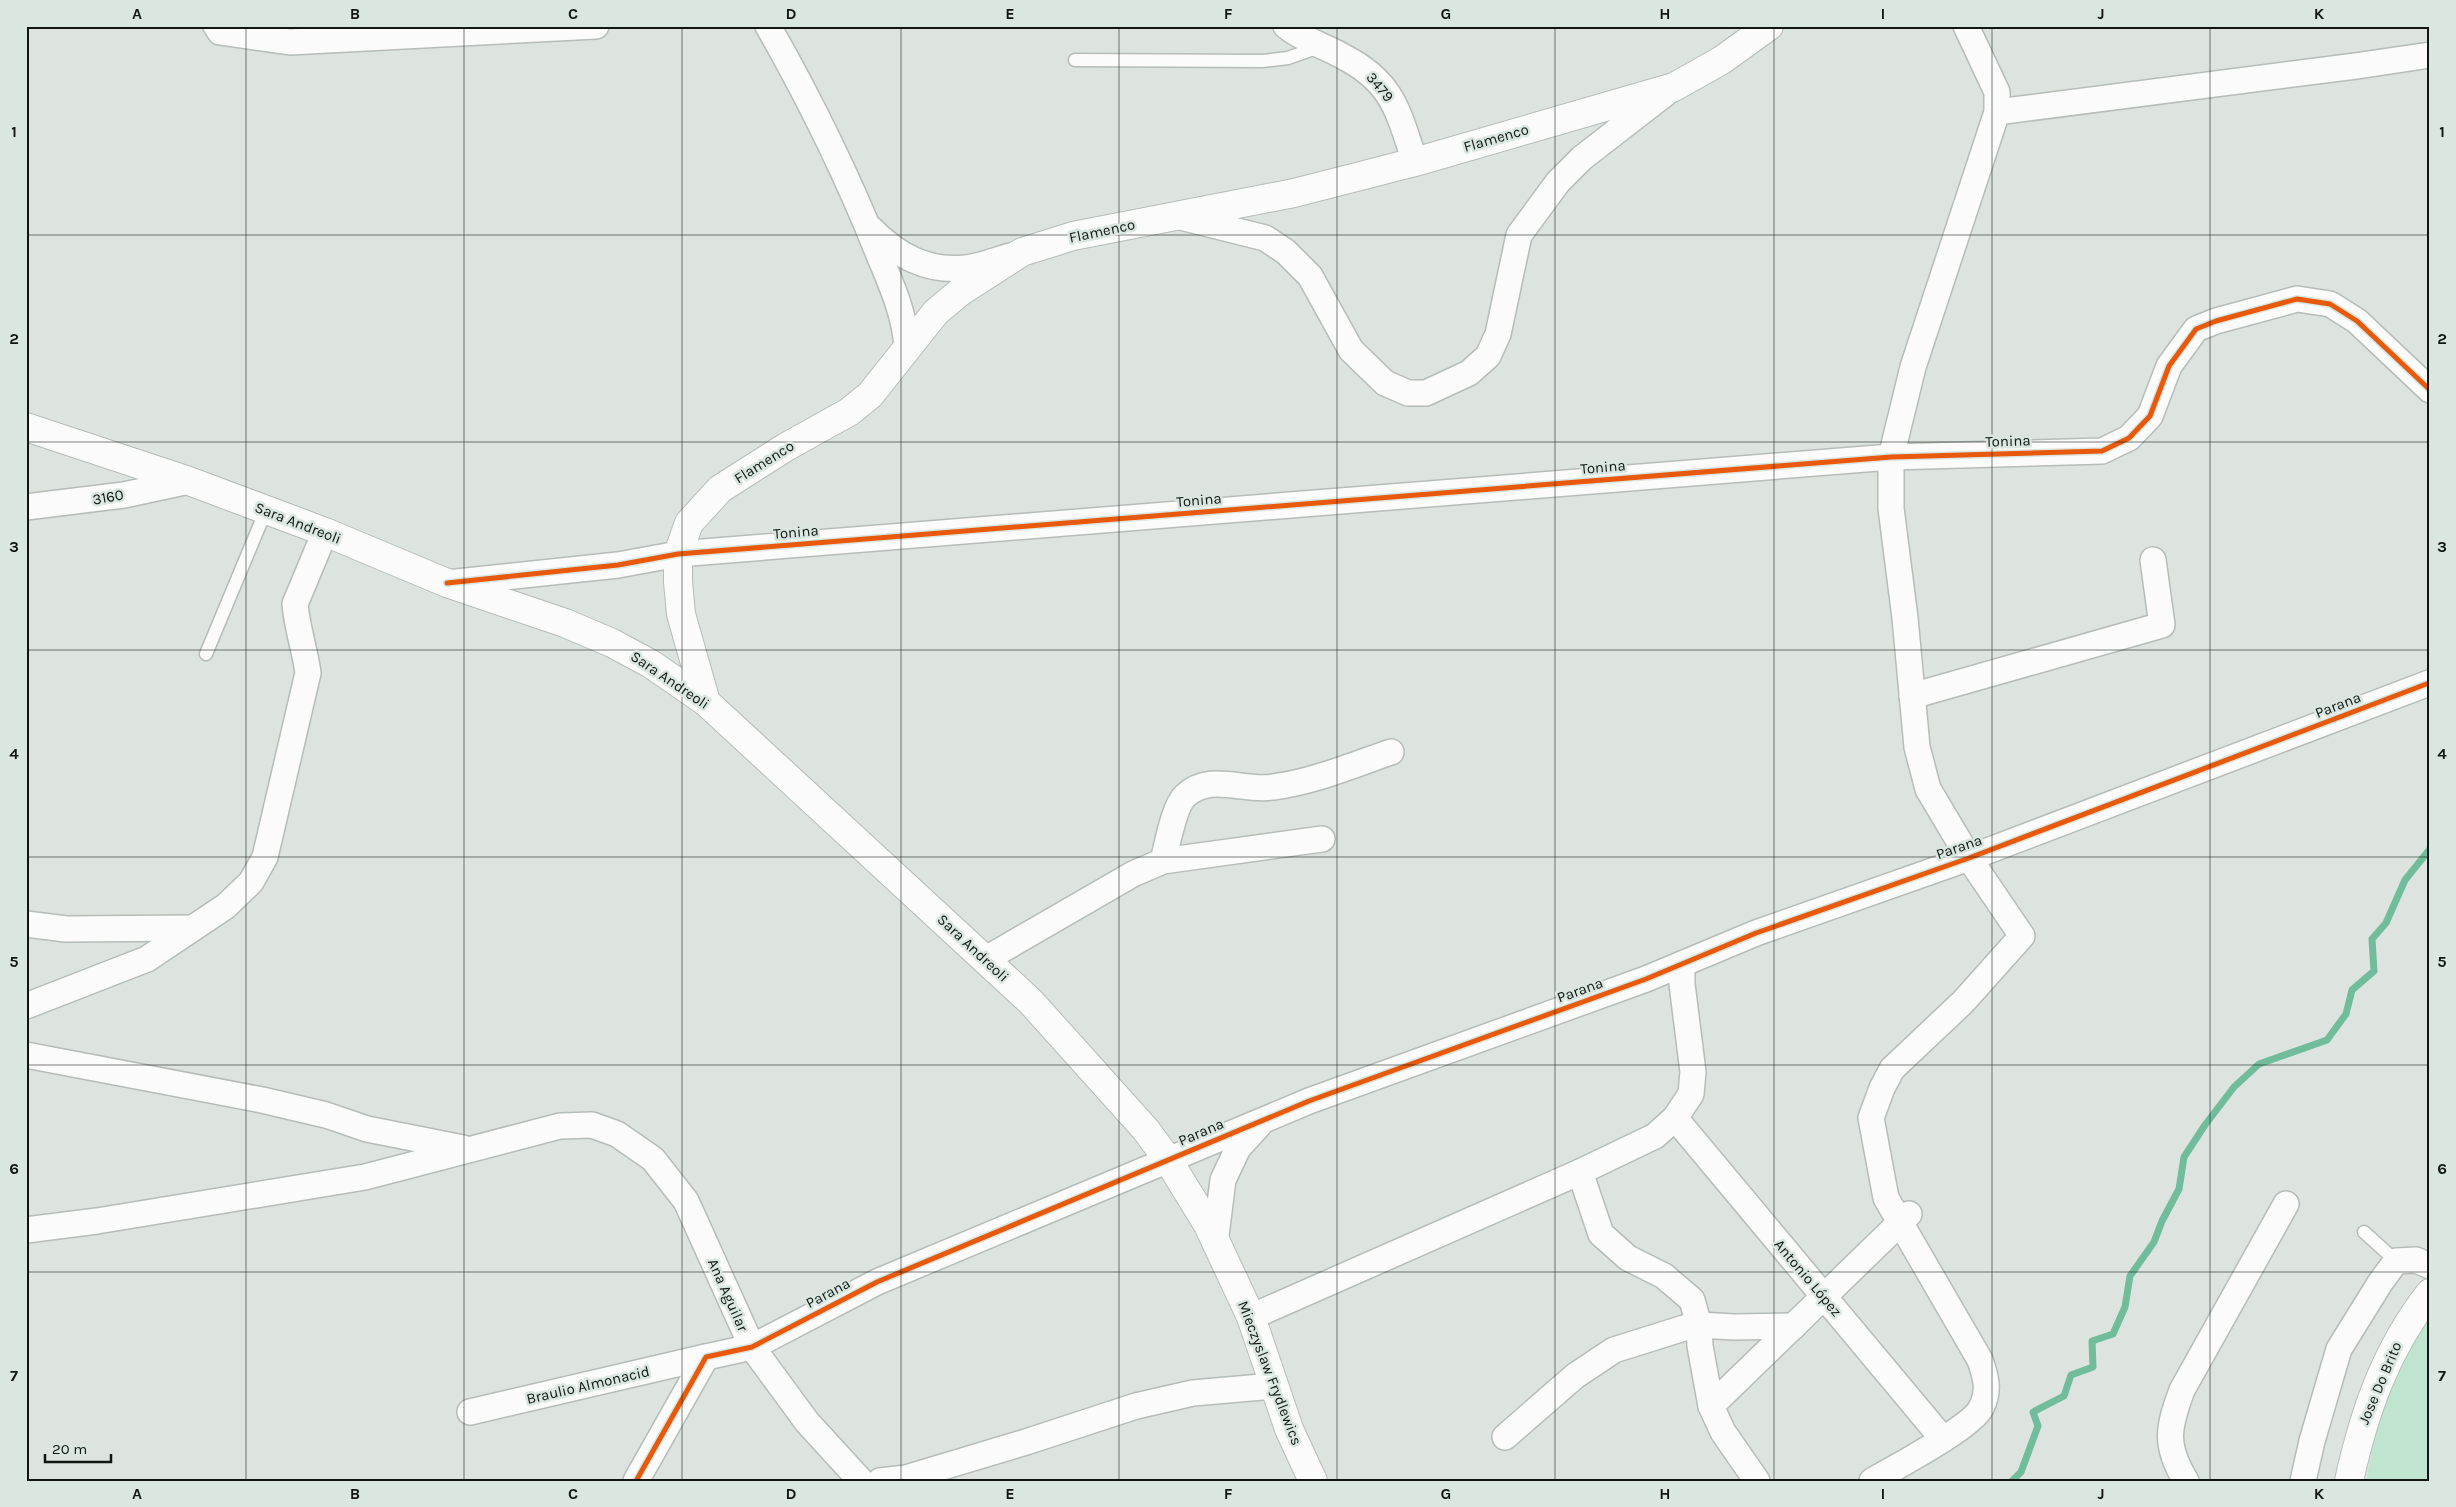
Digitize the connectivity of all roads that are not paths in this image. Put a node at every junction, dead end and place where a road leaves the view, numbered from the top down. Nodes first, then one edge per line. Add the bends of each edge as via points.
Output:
1 (216, 26) edge
2 (596, 26) edge
3 (768, 26) edge
4 (1286, 26) edge
5 (1769, 26) edge
6 (1966, 26) edge
7 (1322, 46) junction
8 (2430, 54) edge
9 (1075, 60) dead end
10 (1674, 87) junction
11 (1997, 112) junction
12 (1415, 162) junction
13 (1174, 216) junction
14 (867, 226) junction
15 (1022, 252) junction
16 (907, 348) junction
17 (2430, 390) edge
18 (26, 427) edge
19 (1891, 457) junction
20 (189, 481) junction
21 (26, 507) edge
22 (266, 510) junction
23 (325, 532) junction
24 (678, 554) junction
25 (2153, 560) dead end
26 (447, 583) junction
27 (206, 654) dead end
28 (2429, 683) edge
29 (1912, 696) junction
30 (706, 702) junction
31 (1391, 752) dead end
32 (1322, 839) dead end
33 (1969, 858) junction
34 (1163, 861) junction
35 (26, 924) edge
36 (193, 928) junction
37 (986, 959) junction
38 (1682, 964) junction
39 (26, 1006) edge
40 (26, 1055) edge
41 (1675, 1118) junction
42 (1264, 1120) junction
43 (470, 1150) junction
44 (1168, 1160) junction
45 (1580, 1172) junction
46 (2286, 1204) dead end
47 (1904, 1218) junction
48 (26, 1230) edge
49 (2364, 1232) dead end
50 (1215, 1243) junction
51 (2396, 1261) junction
52 (2430, 1266) edge
53 (2430, 1293) edge
54 (1824, 1298) junction
55 (1251, 1317) junction
56 (1700, 1325) junction
57 (1794, 1326) junction
58 (752, 1348) junction
59 (706, 1357) junction
60 (1273, 1386) junction
61 (1711, 1406) junction
62 (470, 1412) dead end
63 (1505, 1437) dead end
64 (1942, 1438) junction
65 (636, 1481) edge
66 (861, 1481) edge
67 (880, 1481) edge
68 (1313, 1481) edge
69 (1757, 1481) edge
70 (1872, 1481) edge
71 (2186, 1481) edge
72 (2303, 1481) edge
73 (2349, 1481) edge

1 - 2 street via 220,32 290,42
3 - 14 street via 808,98
4 - 7 street, 3479 via 1296,35
5 - 10 street, Flamenco via 1722,60
6 - 11 street via 1997,92
7 - 9 lane via 1288,58 1263,61
7 - 12 street, 3479 via 1370,72 1387,90
8 - 11 street
10 - 12 street, Flamenco
10 - 13 street via 1582,158 1558,182 1520,235 1498,334 1488,356 1470,373 1426,393 1408,393 1385,383 1351,350 1310,276 1286,252 1265,238
11 - 19 street via 1913,367
12 - 13 street, Flamenco via 1294,193
13 - 15 street, Flamenco via 1073,236
14 - 15 street via 892,249 925,265 965,268
14 - 16 street via 900,308
15 - 16 street, Flamenco via 960,292 936,312
16 - 24 street, Flamenco via 870,395 849,412 720,489 689,523
17 - 19 street, Tonina via 2357,321 2330,304 2297,299 2196,329 2169,366 2150,416 2129,438 2102,450
18 - 20 street, Sara Andreoli
19 - 24 street, Tonina
19 - 29 street via 1890,508
20 - 21 street, 3160 via 90,500
20 - 22 street, Sara Andreoli
22 - 23 street, Sara Andreoli
22 - 27 lane
23 - 26 street, Sara Andreoli
23 - 36 street via 295,604 308,673 265,857 251,882 226,906
24 - 26 street, Tonina via 618,565
24 - 30 street, Flamenco via 681,614
25 - 29 street via 2162,626
26 - 30 street, Sara Andreoli via 565,623 612,643 651,664
28 - 33 street, Parana
29 - 33 street via 1917,747 1928,789
30 - 37 street, Sara Andreoli
31 - 34 street via 1272,788 1217,783 1201,785 1183,797
32 - 34 street
33 - 38 street, Parana via 1756,933
33 - 47 street via 2022,936 1963,1002 1892,1069 1882,1088 1872,1118 1886,1198
34 - 37 street via 1134,874
35 - 36 street via 66,929
36 - 39 street via 147,959
37 - 44 street, Sara Andreoli via 1031,1002 1146,1130
38 - 41 street via 1693,1072 1691,1094
38 - 42 street, Parana
40 - 43 street via 262,1100 326,1115 367,1129
41 - 45 street via 1654,1136
41 - 54 street, Antonio López
42 - 44 street, Parana
42 - 50 street via 1238,1148 1223,1180
43 - 48 street, Ana Aguilar via 365,1177
43 - 58 street, Ana Aguilar via 560,1126 592,1125 617,1134 653,1159 686,1201
44 - 50 street, Mieczyslaw Frydlewics via 1208,1225
44 - 58 street, Parana via 877,1282
45 - 55 street
45 - 56 street via 1601,1234 1628,1258 1664,1276 1692,1300
46 - 71 street via 2182,1390 2171,1420 2171,1448
47 - 54 street
47 - 64 street via 1980,1360 1988,1384 1981,1409 1965,1425
49 - 51 lane
50 - 55 street, Mieczyslaw Frydlewics
51 - 52 street via 2416,1260
51 - 72 street via 2339,1349
53 - 73 street, Jose Do Brito via 2392,1348 2376,1384 2359,1435
54 - 57 street
54 - 64 street, Antonio López
55 - 60 street, Mieczyslaw Frydlewics
56 - 57 street
56 - 61 street via 1700,1346
56 - 63 street via 1614,1350 1575,1376
57 - 61 street
58 - 59 street, Parana
58 - 66 street, Ana Aguilar via 807,1422
59 - 62 street, Braulio Almonacid
59 - 65 street
60 - 67 street via 1193,1393 1136,1406 906,1478
60 - 68 street, Mieczyslaw Frydlewics via 1288,1429
61 - 69 street via 1724,1432
64 - 70 street

